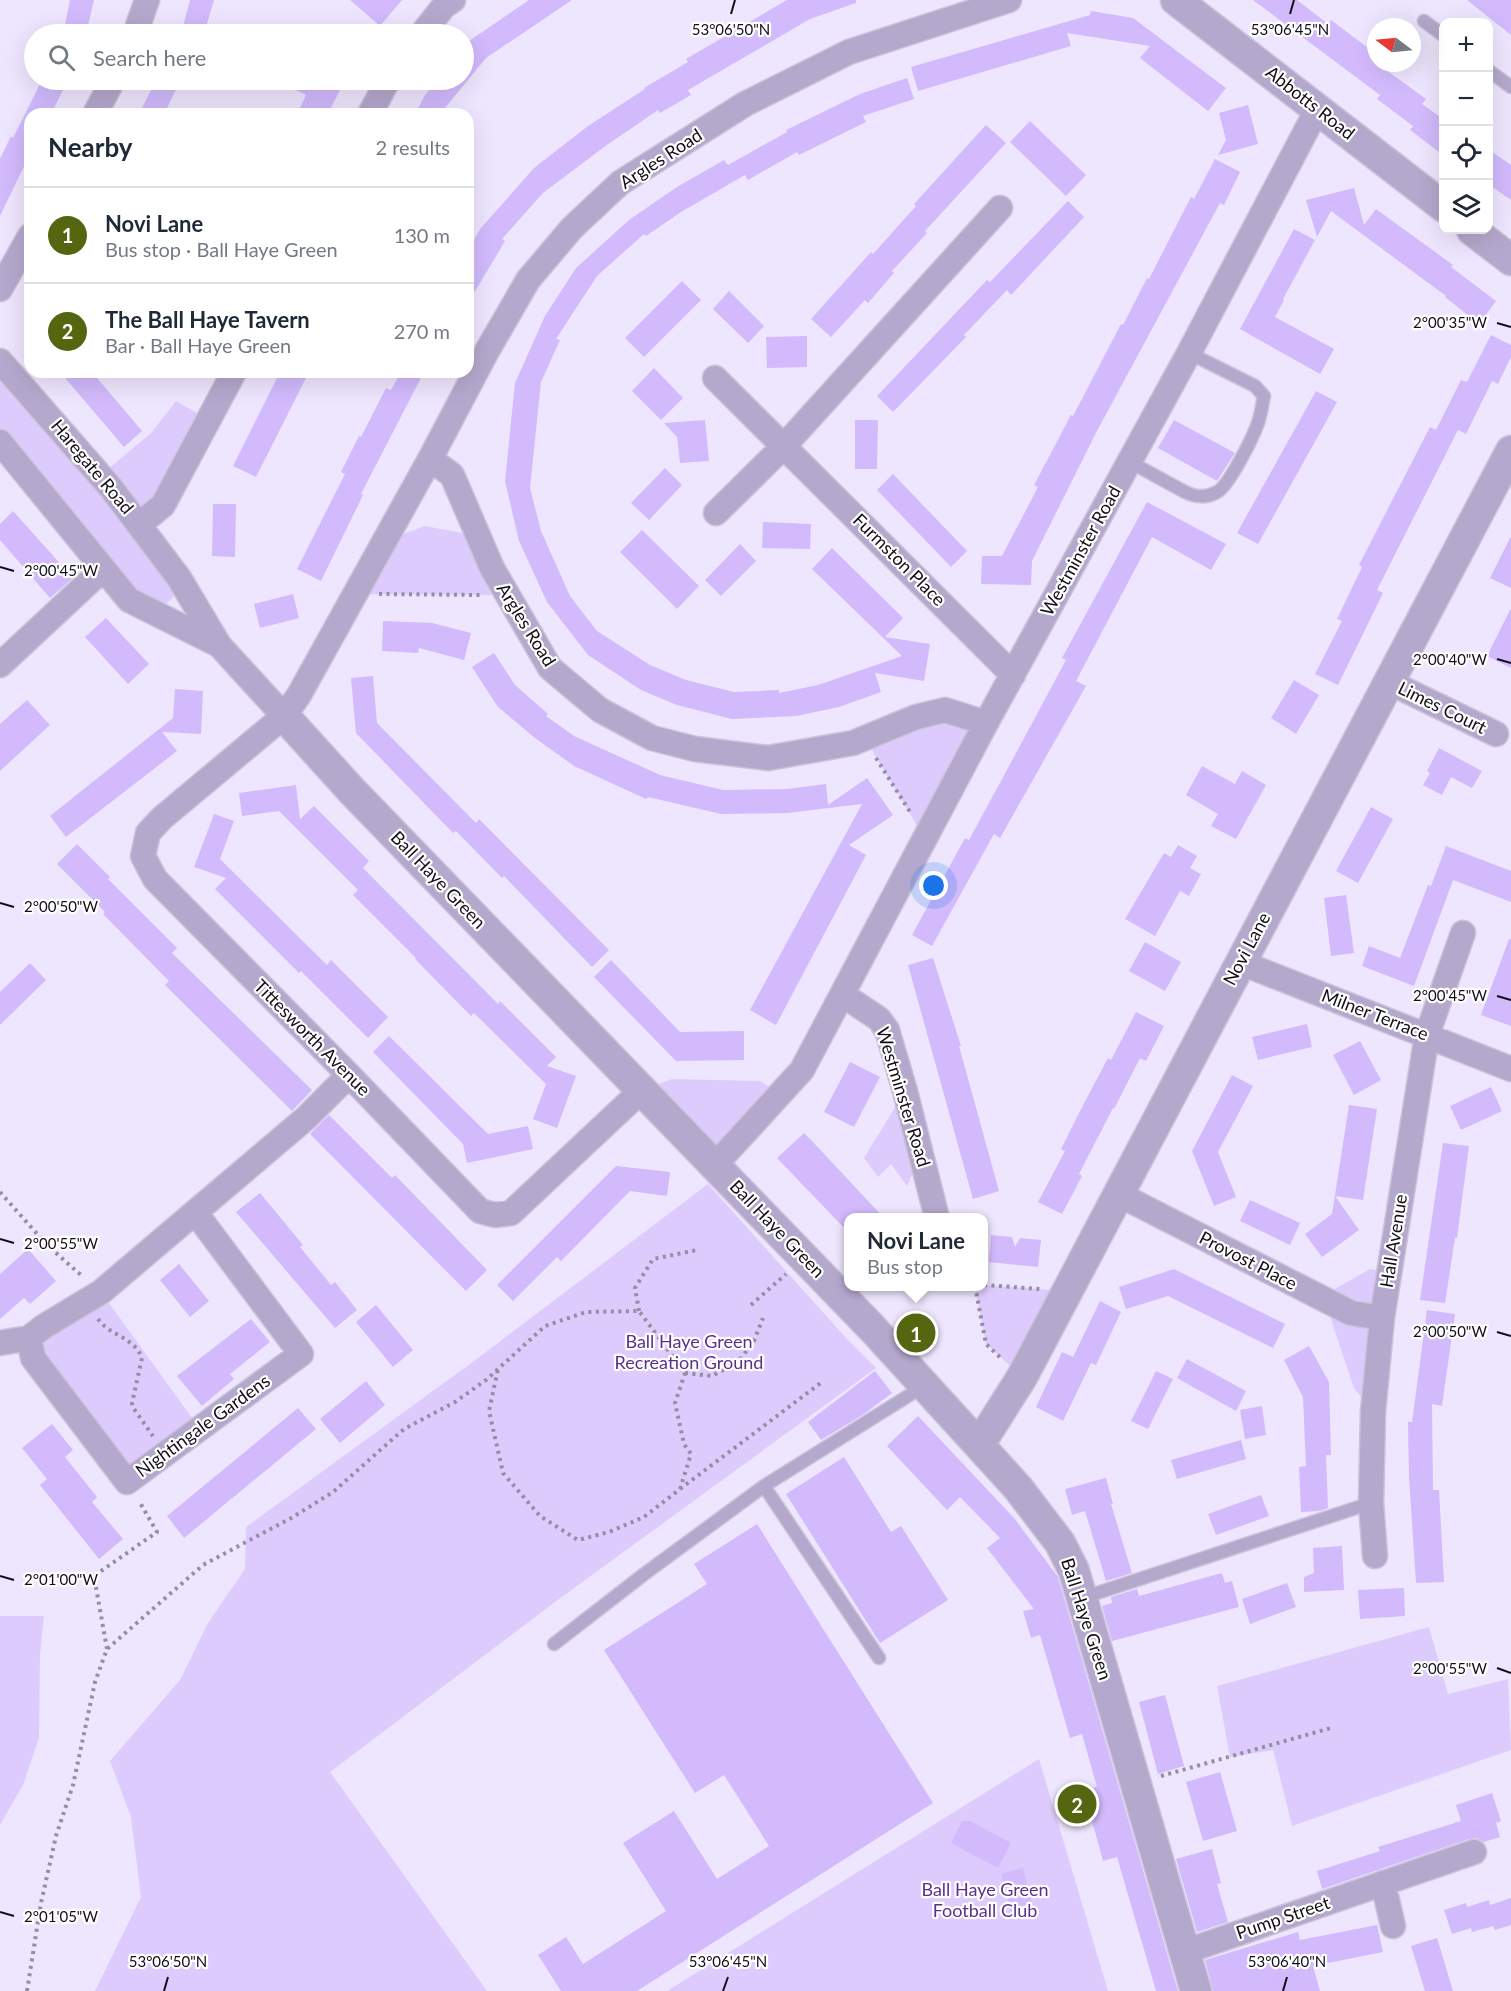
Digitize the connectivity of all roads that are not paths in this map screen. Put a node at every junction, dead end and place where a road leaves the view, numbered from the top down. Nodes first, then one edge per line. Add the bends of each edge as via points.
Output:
1 (147, 0) edge
2 (1009, 0) edge
3 (1176, 0) edge
4 (445, 2) edge
5 (1424, 21) dead end
6 (139, 24) edge
7 (429, 24) edge
8 (1439, 33) edge
9 (1491, 72) edge
10 (1511, 87) edge
11 (108, 90) edge
12 (383, 90) edge
13 (98, 108) edge
14 (373, 108) edge
15 (1318, 108) junction
16 (1439, 204) edge
17 (1000, 208) dead end
18 (1477, 234) edge
19 (24, 247) edge
20 (1511, 260) edge
21 (0, 289) edge
22 (1189, 353) junction
23 (0, 361) edge
24 (474, 376) edge
25 (231, 378) edge
26 (473, 378) edge
27 (715, 378) dead end
28 (0, 442) edge
29 (784, 446) junction
30 (1511, 451) edge
31 (430, 459) junction
32 (1130, 462) junction
33 (716, 513) dead end
34 (140, 524) junction
35 (103, 569) junction
36 (178, 578) junction
37 (147, 610) junction
38 (219, 645) junction
39 (0, 665) edge
40 (1013, 675) junction
41 (1389, 682) junction
42 (284, 716) junction
43 (986, 723) junction
44 (1496, 734) dead end
45 (1463, 933) dead end
46 (1239, 962) junction
47 (843, 994) junction
48 (1427, 1035) junction
49 (1511, 1069) edge
50 (349, 1075) junction
51 (642, 1090) junction
52 (715, 1165) junction
53 (1118, 1194) junction
54 (195, 1212) junction
55 (936, 1213) edge
56 (1382, 1318) junction
57 (29, 1338) junction
58 (0, 1343) edge
59 (925, 1386) junction
60 (979, 1445) junction
61 (764, 1486) junction
62 (1371, 1503) junction
63 (1375, 1556) dead end
64 (1081, 1598) junction
65 (554, 1644) dead end
66 (879, 1658) dead end
67 (1474, 1852) dead end
68 (1383, 1883) junction
69 (1393, 1926) dead end
70 (1184, 1952) junction
71 (1196, 1991) edge

1 - 6 street
2 - 24 street, Argles Road via 849,52 745,104 620,183 572,228 528,280
3 - 15 street, Abbotts Road
4 - 7 street
5 - 8 lane
9 - 10 lane
11 - 13 street
12 - 14 street
15 - 16 street, Abbotts Road
15 - 22 street, Westminster Road
17 - 29 street
18 - 20 street
19 - 21 street
22 - 32 street, Westminster Road
22 - 32 lane via 1255,386 1264,396 1257,426 1239,462 1222,488 1200,496
23 - 34 street, Haregate Road
25 - 34 street via 163,505
26 - 31 street, Argles Road
27 - 29 street, Furmston Place
28 - 35 street, Haregate Road
29 - 33 street
29 - 40 street, Furmston Place
30 - 41 street, Novi Lane
31 - 42 street, Argles Road
31 - 43 street, Argles Road via 452,475 492,568 550,668 600,710 652,738 695,749 768,758 853,743 916,717 945,710
32 - 40 street, Westminster Road
34 - 36 street, Haregate Road
35 - 37 street, Haregate Road via 129,600
35 - 39 street
36 - 37 street via 176,594 164,606
36 - 38 street, Haregate Road
37 - 38 street, Haregate Road
38 - 42 street, Haregate Road
40 - 43 street, Westminster Road
41 - 44 street, Limes Court
41 - 46 street, Novi Lane
42 - 50 street, Tittesworth Avenue via 162,818 148,833 143,856 155,879
42 - 51 street, Ball Haye Green
43 - 47 street, Westminster Road
45 - 48 street, Hall Avenue
46 - 48 street, Milner Terrace
46 - 53 street, Novi Lane
47 - 52 street, Westminster Road via 802,1070
47 - 55 street, Westminster Road via 879,1019 887,1030
48 - 49 street, Milner Terrace
48 - 56 street, Hall Avenue
50 - 51 street, Tittesworth Avenue via 480,1212 495,1215 512,1213
50 - 54 street via 306,1118
51 - 52 street, Ball Haye Green
52 - 59 street, Ball Haye Green
53 - 56 street, Provost Place via 1351,1313
53 - 60 street, Novi Lane via 1022,1377
54 - 57 street via 95,1296
54 - 57 street, Nightingale Gardens via 302,1354 128,1482 33,1358
56 - 62 street, Hall Avenue via 1373,1412
57 - 58 street
59 - 60 street, Ball Haye Green
59 - 61 lane
60 - 64 street, Ball Haye Green via 1060,1543 1074,1571
61 - 65 lane
61 - 66 lane
62 - 63 street, Hall Avenue
62 - 64 lane
64 - 70 street, Ball Haye Green
67 - 68 street, Pump Street
68 - 69 street
68 - 70 street, Pump Street
70 - 71 street, Ball Haye Green

